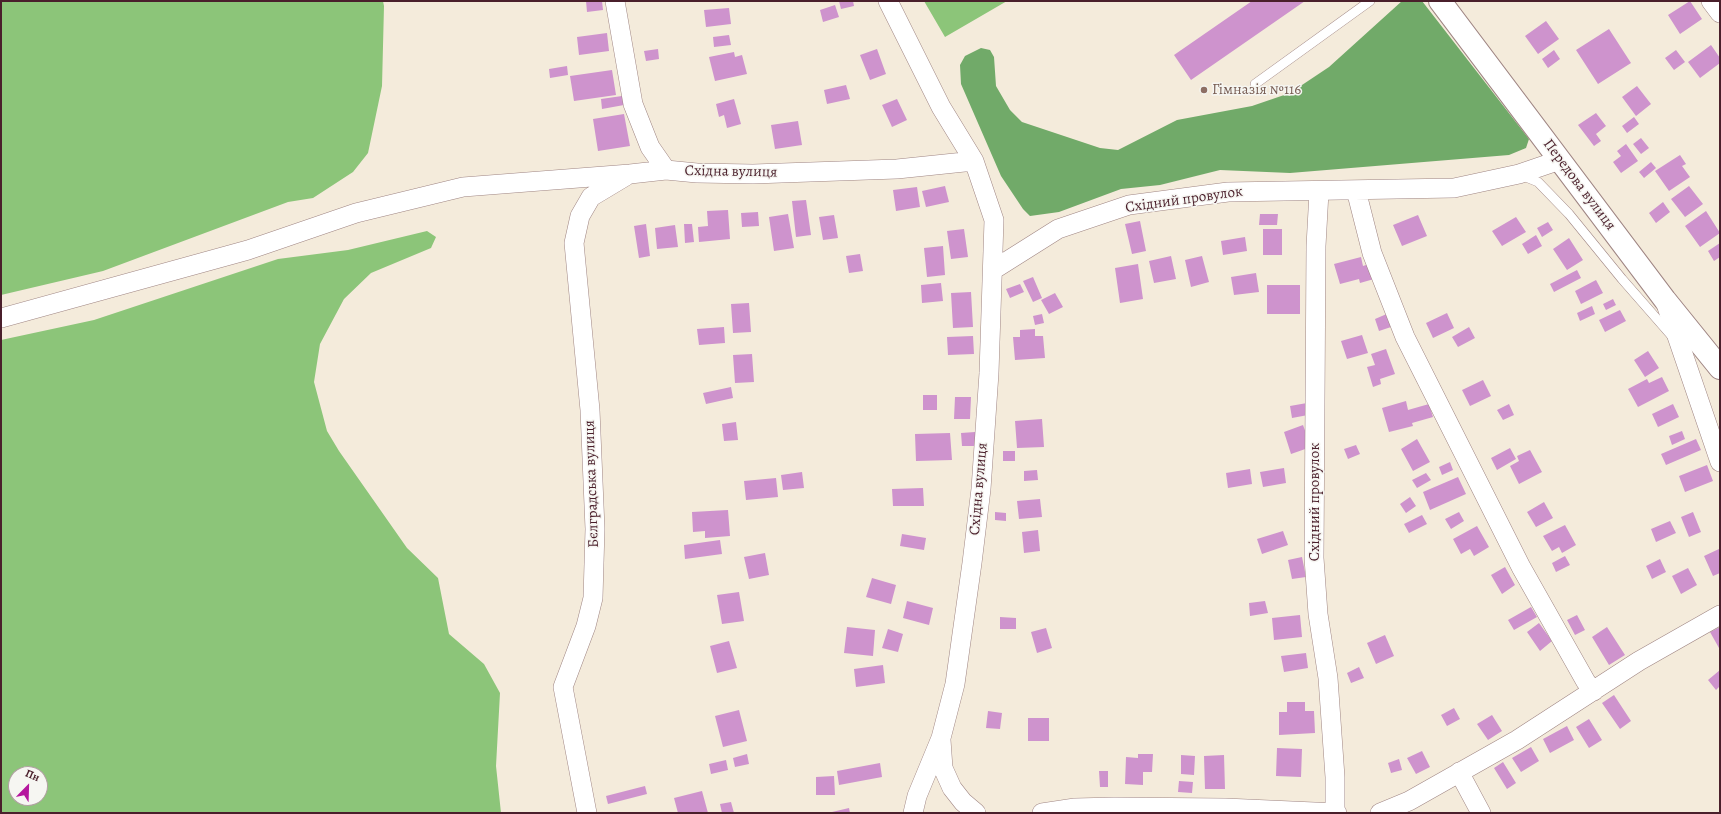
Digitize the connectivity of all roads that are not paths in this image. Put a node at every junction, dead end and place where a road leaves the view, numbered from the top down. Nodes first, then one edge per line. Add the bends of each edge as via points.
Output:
1 (615, 1) edge
2 (888, 1) edge
3 (1370, 1) edge
4 (1440, 1) edge
5 (1711, 1) edge
6 (1720, 13) edge
7 (1255, 84) dead end
8 (1560, 160) junction
9 (974, 161) junction
10 (666, 170) junction
11 (630, 174) junction
12 (1520, 174) junction
13 (1356, 190) junction
14 (1319, 192) junction
15 (994, 270) junction
16 (1665, 300) junction
17 (1, 318) edge
18 (1681, 347) junction
19 (1720, 368) edge
20 (1720, 462) edge
21 (1720, 616) edge
22 (1594, 691) junction
23 (941, 738) junction
24 (1459, 772) junction
25 (1114, 810) edge
26 (587, 813) edge
27 (913, 813) edge
28 (976, 813) edge
29 (1042, 813) edge
30 (1336, 813) edge
31 (1380, 813) edge
32 (1481, 813) edge

1 - 10 street, Східна вулиця via 633,104 650,147
2 - 9 street, Східна вулиця via 942,107
3 - 7 lane
4 - 8 street, Передова вулиця
5 - 6 street
8 - 12 street, Східний провулок
8 - 16 street, Передова вулиця
9 - 10 street, Східна вулиця via 897,169 753,174
9 - 15 street, Східна вулиця via 994,220
10 - 11 street
11 - 17 street via 463,187 356,213 248,250
11 - 26 street, Бєлградська вулиця via 591,197 580,216 574,243 590,410 595,529 593,598 586,626 563,687
12 - 13 street, Східний провулок via 1454,188
12 - 18 lane via 1538,182 1569,214
13 - 14 street, Східний провулок
13 - 22 street via 1372,253 1405,337 1521,567 1586,682
14 - 15 street, Східний провулок via 1228,192 1129,205 1058,229
14 - 30 street, Східний провулок via 1316,246 1314,558 1318,614 1328,678
15 - 23 street, Східна вулиця via 981,490 955,684
16 - 18 street
16 - 19 street, Передова вулиця
18 - 20 street
21 - 22 street via 1639,661
22 - 24 street via 1517,740
23 - 27 street, Східна вулиця via 917,796
23 - 28 street via 943,768 952,788
24 - 31 street via 1409,802
24 - 32 street
25 - 29 street, Східний провулок via 1075,808
25 - 30 street, Східний провулок via 1225,808

